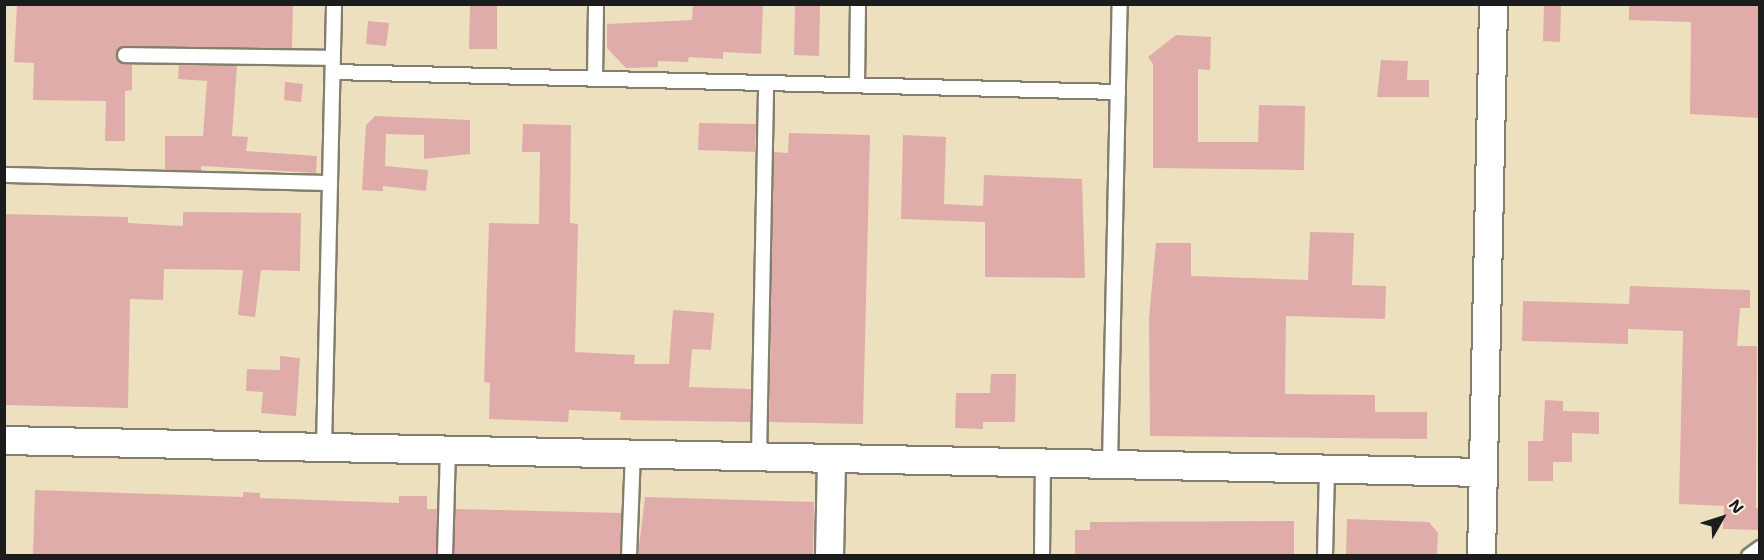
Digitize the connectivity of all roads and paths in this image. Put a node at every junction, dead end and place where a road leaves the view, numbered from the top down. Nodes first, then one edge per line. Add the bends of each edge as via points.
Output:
1 (334, 4) edge
2 (596, 4) edge
3 (858, 4) edge
4 (1120, 4) edge
5 (1493, 4) edge
6 (125, 55) dead end
7 (333, 58) junction
8 (333, 72) junction
9 (595, 79) junction
10 (766, 83) junction
11 (857, 85) junction
12 (1118, 92) junction
13 (4, 175) edge
14 (330, 183) junction
15 (4, 440) edge
16 (324, 447) junction
17 (448, 450) junction
18 (633, 453) junction
19 (759, 456) junction
20 (831, 458) junction
21 (1043, 462) junction
22 (1110, 464) junction
23 (1327, 468) junction
24 (1483, 472) junction
25 (1760, 548) edge
26 (445, 555) edge
27 (629, 555) edge
28 (829, 555) edge
29 (1042, 555) edge
30 (1325, 555) edge
31 (1481, 555) edge
32 (1749, 555) edge

1 - 7 lane
2 - 9 lane
3 - 11 lane
4 - 12 lane
5 - 24 street
6 - 7 lane
7 - 8 lane
8 - 9 lane
8 - 14 lane
9 - 10 lane
10 - 11 lane
10 - 19 lane
11 - 12 lane
12 - 22 lane
13 - 14 lane
14 - 16 lane
15 - 16 street
16 - 17 street
17 - 18 street
17 - 26 lane
18 - 19 street
18 - 27 lane
19 - 20 street
20 - 21 street
20 - 28 street
21 - 22 street
21 - 29 lane
22 - 23 street
23 - 24 street
23 - 30 lane
24 - 31 street
25 - 32 lane

